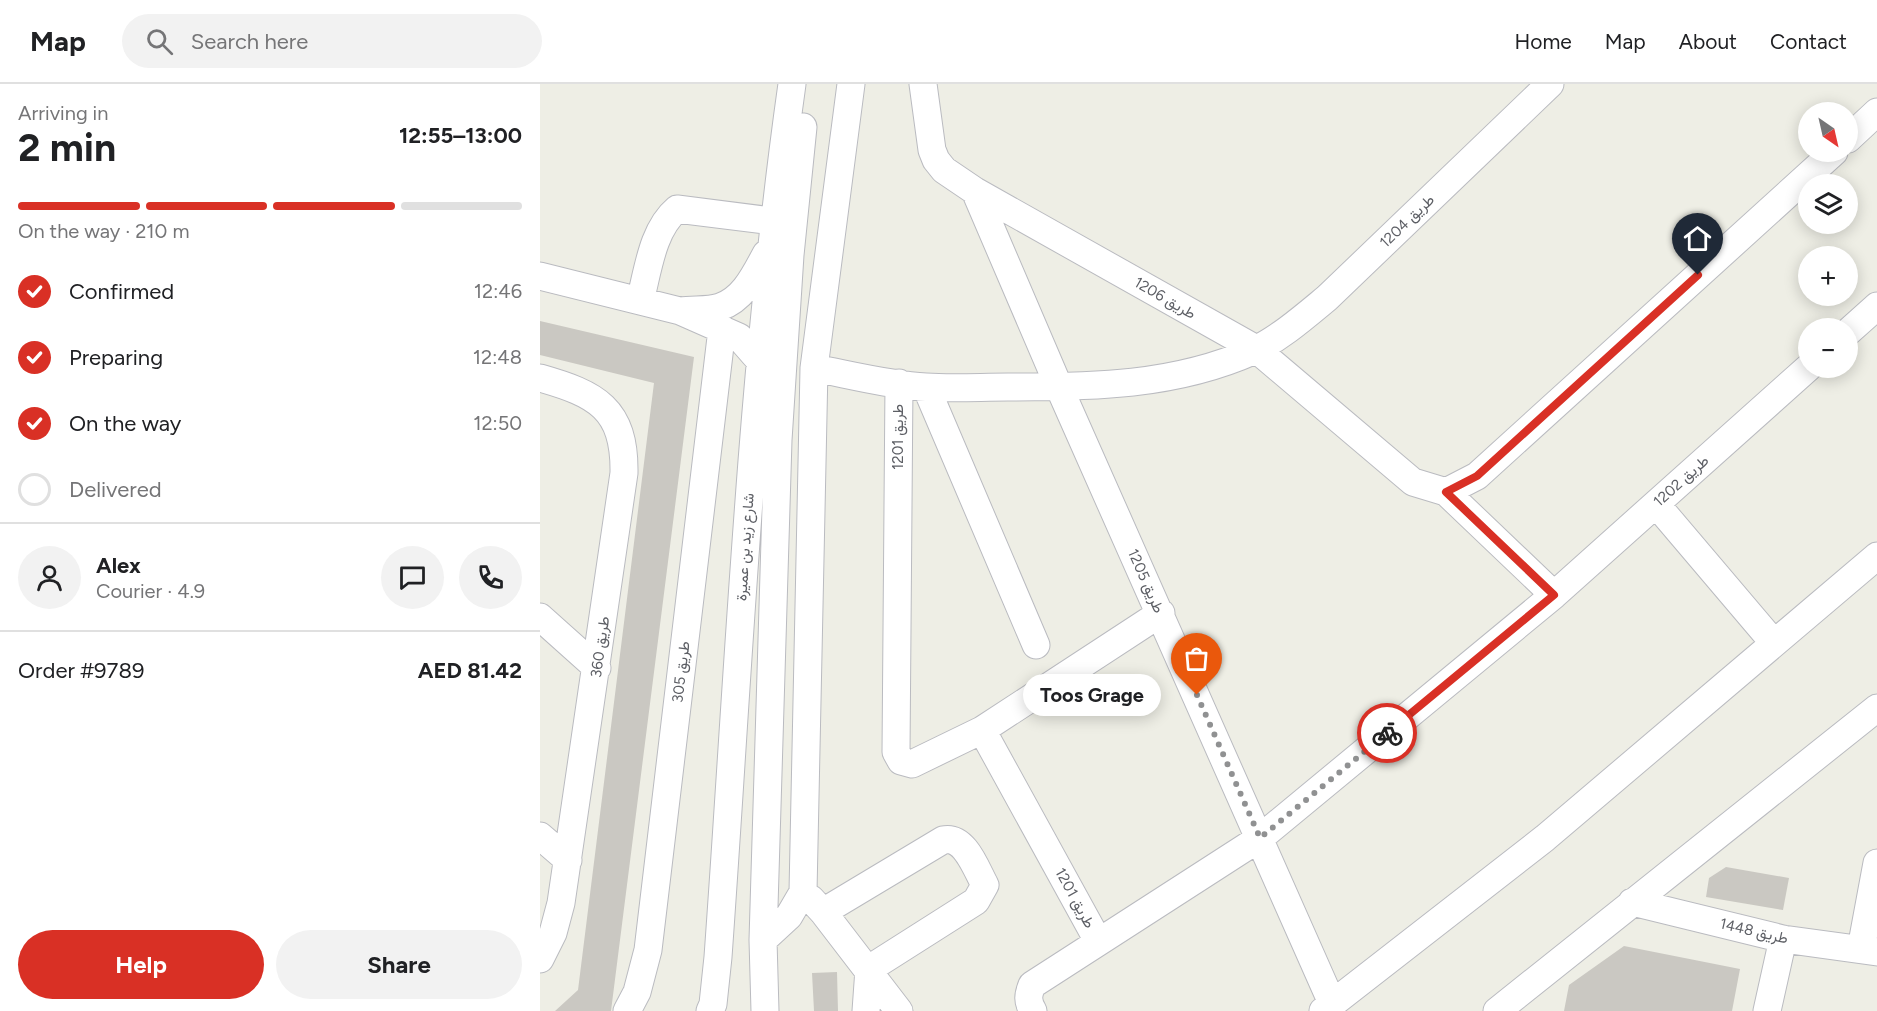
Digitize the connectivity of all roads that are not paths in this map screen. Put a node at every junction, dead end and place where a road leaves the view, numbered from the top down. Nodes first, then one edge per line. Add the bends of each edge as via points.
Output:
1 (792, 84) edge
2 (808, 84) edge
3 (852, 84) edge
4 (923, 84) edge
5 (1550, 84) edge
6 (1877, 112) edge
7 (1858, 130) edge
8 (1823, 162) edge
9 (975, 191) junction
10 (772, 221) junction
11 (770, 248) junction
12 (540, 276) edge
13 (640, 301) junction
14 (1877, 306) edge
15 (680, 311) junction
16 (1858, 323) edge
17 (722, 329) junction
18 (1256, 349) junction
19 (760, 361) junction
20 (814, 368) junction
21 (1798, 377) edge
22 (540, 378) edge
23 (899, 383) junction
24 (926, 387) junction
25 (1059, 387) junction
26 (1446, 492) junction
27 (1656, 504) junction
28 (1877, 556) edge
29 (1554, 595) junction
30 (1161, 613) junction
31 (540, 617) edge
32 (1774, 643) junction
33 (1036, 645) dead end
34 (597, 668) junction
35 (773, 692) junction
36 (807, 692) junction
37 (1877, 708) edge
38 (982, 730) junction
39 (540, 836) edge
40 (1260, 838) junction
41 (568, 860) junction
42 (1877, 863) edge
43 (803, 892) junction
44 (1632, 902) junction
45 (823, 912) junction
46 (1783, 939) junction
47 (763, 940) junction
48 (1098, 941) junction
49 (1869, 950) edge
50 (540, 959) edge
51 (869, 969) junction
52 (1328, 1007) edge
53 (627, 1011) edge
54 (710, 1011) edge
55 (765, 1011) edge
56 (866, 1011) edge
57 (899, 1011) edge
58 (1033, 1011) edge
59 (1498, 1011) edge
60 (1767, 1011) edge

1 - 10 street, شارع زيد بن عميرة
2 - 35 street, شارع زيد بن عميرة via 790,255 779,429
3 - 20 street
4 - 9 street, طريق 1206 via 936,160
5 - 18 street, طريق 1204 via 1327,298
6 - 7 street
8 - 26 street via 1477,476
9 - 18 street, طريق 1206
9 - 25 street, طريق 1205
10 - 11 street, شارع زيد بن عميرة
10 - 13 street via 677,209 660,230
11 - 15 street via 752,279 729,303
11 - 19 street, شارع زيد بن عميرة
12 - 13 street
13 - 15 street
14 - 16 street
15 - 17 street
17 - 19 street via 748,344
17 - 53 street, طريق 305 via 648,950
18 - 25 street, طريق 1201 via 1175,376 1127,384
18 - 26 street, طريق 1206 via 1413,482
19 - 54 street, شارع زيد بن عميرة via 718,957
20 - 23 street
20 - 36 street
21 - 27 street, طريق 1202
22 - 34 street, طريق 360 via 584,392 603,406 617,426 624,448
23 - 24 street, طريق 1201
23 - 38 street, طريق 1201 via 896,752 901,761 912,764
24 - 25 street, طريق 1201
24 - 33 street
25 - 30 street, طريق 1205
26 - 29 street
27 - 29 street, طريق 1202
27 - 32 street
28 - 32 street
29 - 40 street, طريق 1202
30 - 38 street, طريق 1201
30 - 40 street, طريق 1205
31 - 34 street
32 - 52 street via 1545,838
34 - 41 street, طريق 360
35 - 36 street
35 - 47 street, شارع زيد بن عميرة
36 - 43 street
37 - 44 street
38 - 48 street, طريق 1201
39 - 41 street
40 - 48 street, طريق 1201
40 - 52 street, طريق 1205
41 - 50 street, طريق 360 via 553,933
42 - 49 street
43 - 45 street
43 - 47 street via 789,916
44 - 46 street, طريق 1448
44 - 59 street
45 - 51 street
45 - 51 street via 943,840 951,838 960,843 985,885 984,892 976,901
46 - 49 street, طريق 1448
46 - 60 street
47 - 55 street, شارع زيد بن عميرة
48 - 58 street, طريق 1201 via 1032,985 1028,994
51 - 56 street
51 - 57 street

